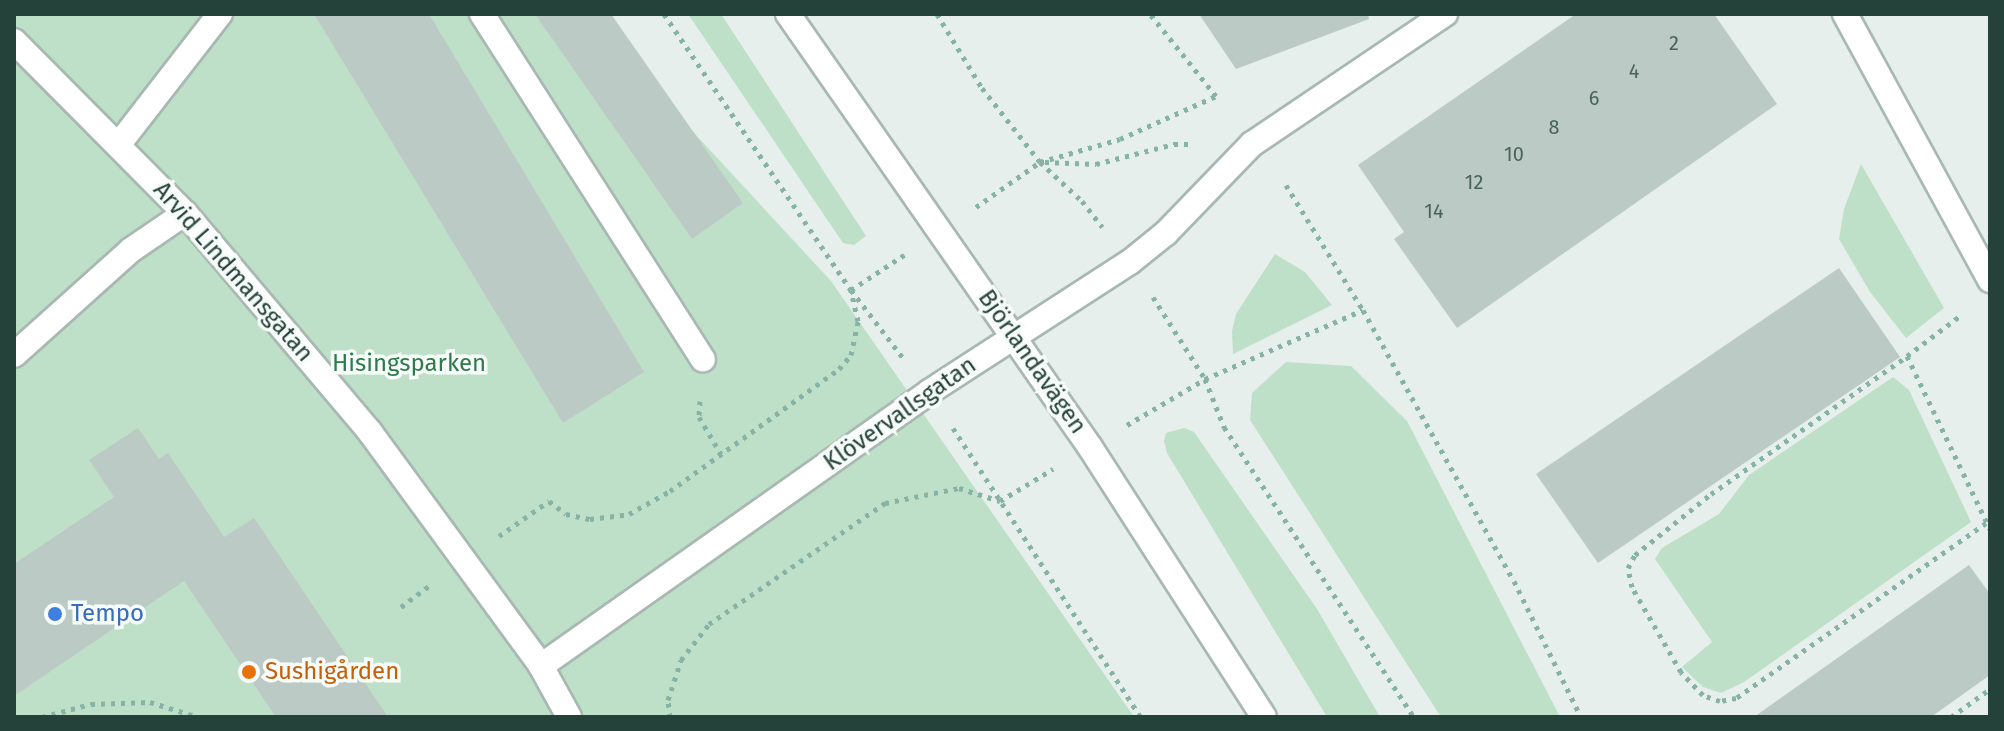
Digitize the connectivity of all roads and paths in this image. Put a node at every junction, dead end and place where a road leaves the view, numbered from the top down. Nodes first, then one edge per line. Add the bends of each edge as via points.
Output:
1 (220, 14) edge
2 (482, 14) edge
3 (788, 14) edge
4 (937, 14) edge
5 (1150, 14) edge
6 (1445, 14) edge
7 (1845, 14) edge
8 (14, 41) edge
9 (119, 144) junction
10 (1252, 144) junction
11 (1040, 162) junction
12 (1286, 185) dead end
13 (185, 213) junction
14 (1990, 280) edge
15 (851, 290) dead end
16 (1363, 310) junction
17 (1961, 315) dead end
18 (1013, 337) junction
19 (14, 355) edge
20 (1907, 356) junction
21 (703, 359) joint
22 (721, 454) junction
23 (1000, 501) dead end
24 (1988, 526) edge
25 (466, 560) junction
26 (401, 607) dead end
27 (541, 666) junction
28 (1990, 689) edge
29 (66, 714) edge
30 (42, 717) edge
31 (198, 717) edge
32 (569, 717) edge
33 (670, 717) edge
34 (1264, 717) edge
35 (1414, 717) edge
36 (1581, 717) edge
37 (1951, 717) edge

1 - 9 street
2 - 21 street
3 - 18 street, Björlandavägen
4 - 11 path via 982,88
5 - 11 path via 1216,96 1120,139
6 - 10 street, Klövervallsgatan
7 - 14 street
8 - 9 street, Arvid Lindmansgatan
9 - 13 street, Arvid Lindmansgatan
10 - 11 path via 1174,144 1096,164
10 - 18 street, Klövervallsgatan via 1166,233
12 - 16 path
13 - 19 street via 131,250
13 - 25 street, Arvid Lindmansgatan via 370,432
15 - 22 path via 858,321 851,355
16 - 35 path via 1205,379 1224,427
16 - 36 path via 1514,581
17 - 20 path
18 - 27 street, Klövervallsgatan
18 - 34 street, Björlandavägen
20 - 24 path
20 - 24 path via 1659,534 1628,568 1632,587 1681,672 1703,695 1720,701 1736,698
21 - 22 path via 699,417
22 - 25 path via 629,514 590,519 566,514 549,501
23 - 33 path via 959,488 885,503 709,624 681,660 668,700
25 - 26 path
25 - 27 street, Arvid Lindmansgatan
27 - 32 street, Arvid Lindmansgatan
28 - 37 path
29 - 30 path
29 - 31 path via 91,704 150,702

